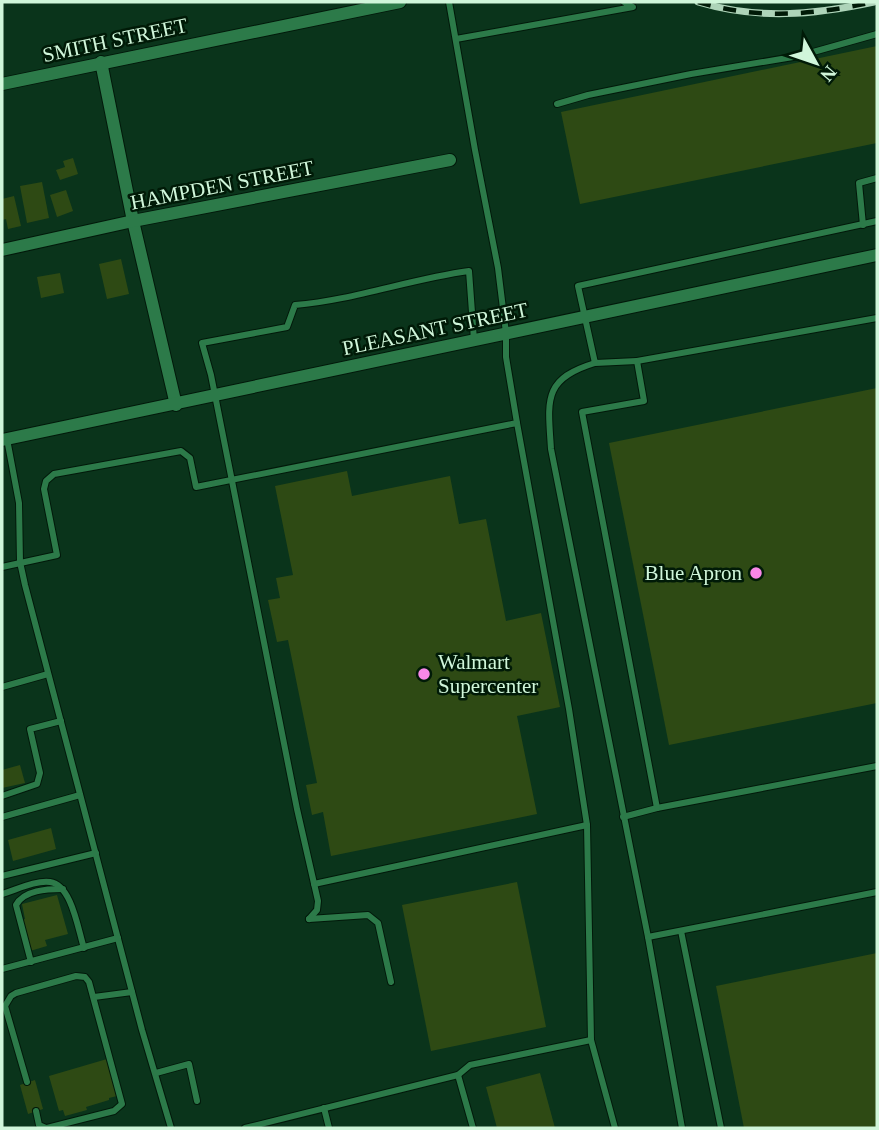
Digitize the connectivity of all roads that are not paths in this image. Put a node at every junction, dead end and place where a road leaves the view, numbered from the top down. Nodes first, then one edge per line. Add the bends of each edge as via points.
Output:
1 (400, 2) edge
2 (449, 2) edge
3 (624, 2) edge
4 (877, 34) edge
5 (456, 40) junction
6 (101, 62) junction
7 (2, 84) edge
8 (557, 104) dead end
9 (450, 160) dead end
10 (877, 178) edge
11 (133, 221) junction
12 (877, 222) edge
13 (863, 225) junction
14 (2, 250) edge
15 (877, 255) edge
16 (585, 317) junction
17 (877, 318) edge
18 (506, 333) junction
19 (474, 340) junction
20 (637, 360) junction
21 (595, 363) junction
22 (215, 396) junction
23 (176, 405) junction
24 (517, 423) junction
25 (4, 440) edge
26 (231, 481) junction
27 (20, 562) junction
28 (2, 568) edge
29 (48, 674) junction
30 (2, 687) edge
31 (61, 721) junction
32 (877, 766) edge
33 (80, 795) junction
34 (2, 796) edge
35 (657, 808) junction
36 (2, 817) edge
37 (623, 817) junction
38 (587, 825) junction
39 (96, 853) junction
40 (2, 876) edge
41 (314, 884) junction
42 (63, 889) junction
43 (877, 892) edge
44 (2, 894) edge
45 (681, 931) junction
46 (648, 937) junction
47 (118, 938) junction
48 (83, 948) junction
49 (31, 962) junction
50 (2, 968) edge
51 (391, 982) dead end
52 (132, 992) junction
53 (94, 998) junction
54 (591, 1040) junction
55 (156, 1073) junction
56 (458, 1075) junction
57 (27, 1082) dead end
58 (197, 1101) dead end
59 (324, 1108) junction
60 (36, 1111) dead end
61 (46, 1128) edge
62 (171, 1128) edge
63 (245, 1128) edge
64 (329, 1128) edge
65 (473, 1128) edge
66 (615, 1128) edge
67 (682, 1128) edge
68 (721, 1128) edge

1 - 6 street, SMITH STREET
2 - 5 lane
3 - 5 lane via 633,7
4 - 8 lane via 799,56
5 - 18 lane
6 - 7 street, SMITH STREET
6 - 11 street
9 - 11 street, HAMPDEN STREET
10 - 13 lane via 859,183
11 - 14 street, HAMPDEN STREET
11 - 23 street
12 - 13 lane
13 - 16 lane via 578,286
15 - 16 street, PLEASANT STREET
16 - 18 street, PLEASANT STREET
16 - 21 lane
17 - 20 lane
18 - 19 street, PLEASANT STREET
18 - 24 lane
19 - 22 street, PLEASANT STREET
19 - 22 lane via 469,271 334,301 295,305 287,327 202,343
20 - 21 lane
20 - 35 lane via 644,401 582,412
21 - 37 lane via 574,369 559,380 551,393 549,424
22 - 23 street, PLEASANT STREET
22 - 26 lane
23 - 25 street, PLEASANT STREET
24 - 26 lane
24 - 38 lane
25 - 27 lane via 19,503
26 - 27 lane via 196,487 190,458 181,451 54,474 44,489 57,555
26 - 41 lane
27 - 28 lane
27 - 29 lane
29 - 30 lane
29 - 31 lane
31 - 33 lane
31 - 34 lane via 30,729 40,773 37,784
32 - 35 lane
33 - 36 lane
33 - 39 lane
35 - 37 lane
37 - 46 lane
38 - 41 lane
38 - 54 lane
39 - 40 lane
39 - 47 lane
41 - 51 lane via 317,910 309,919 368,915 378,923
42 - 44 lane via 49,882
42 - 48 lane
42 - 49 lane via 25,895 18,901 16,911
43 - 45 lane
45 - 46 lane
45 - 68 lane
46 - 67 lane
47 - 48 lane
47 - 52 lane
48 - 49 lane
49 - 50 lane
52 - 53 lane
52 - 55 lane
53 - 57 lane via 88,980 76,976 10,996 5,1006
53 - 61 lane via 122,1104 114,1111
54 - 56 lane via 470,1065
54 - 66 lane
55 - 58 lane via 189,1064
55 - 62 lane
56 - 59 lane
56 - 65 lane
59 - 63 lane
59 - 64 lane
60 - 61 lane via 39,1125

